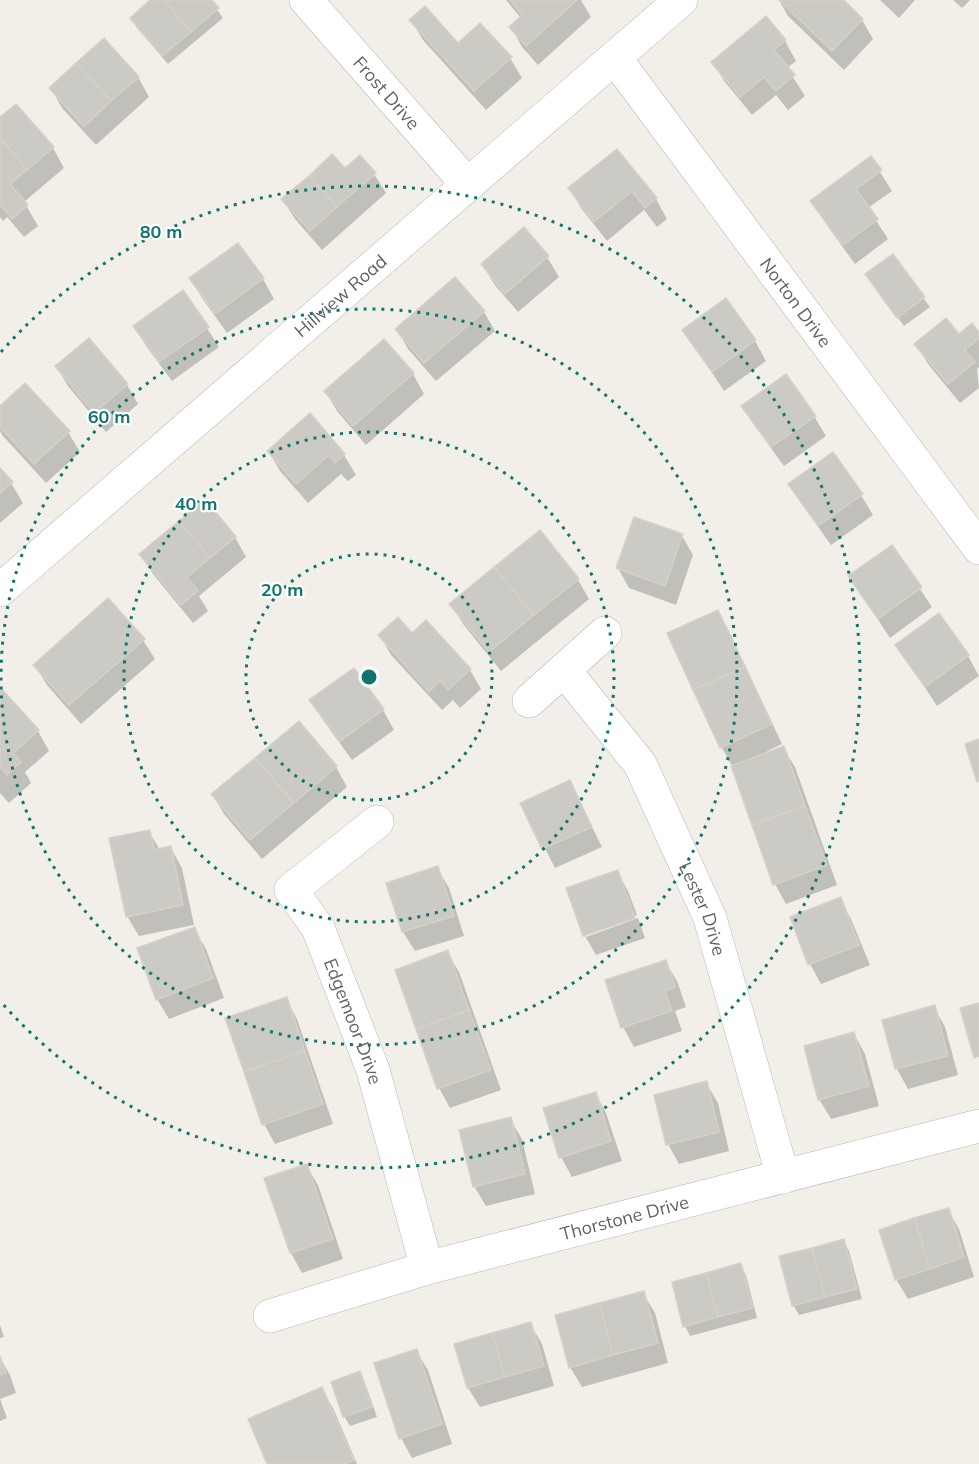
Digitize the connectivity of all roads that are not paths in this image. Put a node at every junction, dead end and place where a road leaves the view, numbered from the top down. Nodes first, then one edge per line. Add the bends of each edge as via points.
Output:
1 (306, 0) edge
2 (681, 0) edge
3 (615, 58) junction
4 (468, 185) junction
5 (979, 548) edge
6 (0, 590) edge
7 (605, 633) dead end
8 (564, 670) junction
9 (530, 701) dead end
10 (377, 822) dead end
11 (979, 1126) edge
12 (783, 1177) junction
13 (427, 1268) junction
14 (270, 1316) dead end

1 - 4 street, Frost Drive
2 - 3 street, Hillview Road
3 - 4 street, Hillview Road
3 - 5 street, Norton Drive
4 - 6 street, Hillview Road
7 - 8 street
8 - 9 street
8 - 12 street, Lester Drive via 640,764 710,918
10 - 13 street, Edgemoor Drive via 291,890 318,928 373,1070
11 - 12 street, Thorstone Drive
12 - 13 street, Thorstone Drive
13 - 14 street, Thorstone Drive

